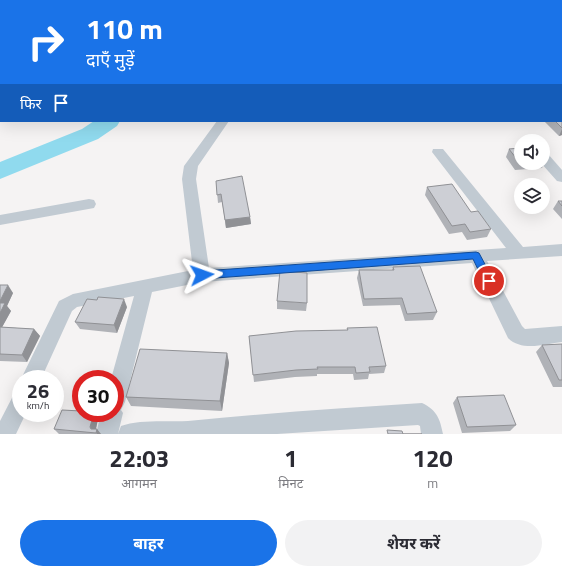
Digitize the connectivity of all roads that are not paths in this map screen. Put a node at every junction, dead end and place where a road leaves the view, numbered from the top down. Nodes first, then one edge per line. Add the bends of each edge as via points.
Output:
1 (222, 122) edge
2 (438, 152) dead end
3 (550, 165) edge
4 (562, 178) edge
5 (88, 204) dead end
6 (0, 220) edge
7 (562, 250) edge
8 (519, 253) junction
9 (476, 255) junction
10 (202, 275) junction
11 (145, 286) junction
12 (562, 334) edge
13 (35, 370) edge
14 (123, 370) edge
15 (12, 421) edge
16 (110, 422) edge
17 (6, 434) edge
18 (107, 434) edge
19 (129, 434) edge
20 (432, 434) edge

1 - 10 street via 194,160 189,179
2 - 8 street
3 - 4 street
5 - 6 street
7 - 8 street
8 - 9 street
9 - 10 street
9 - 12 street via 514,332 523,338
10 - 11 street
11 - 13 street via 68,303
11 - 14 street
15 - 17 street
16 - 18 street
19 - 20 street via 422,414 430,421

